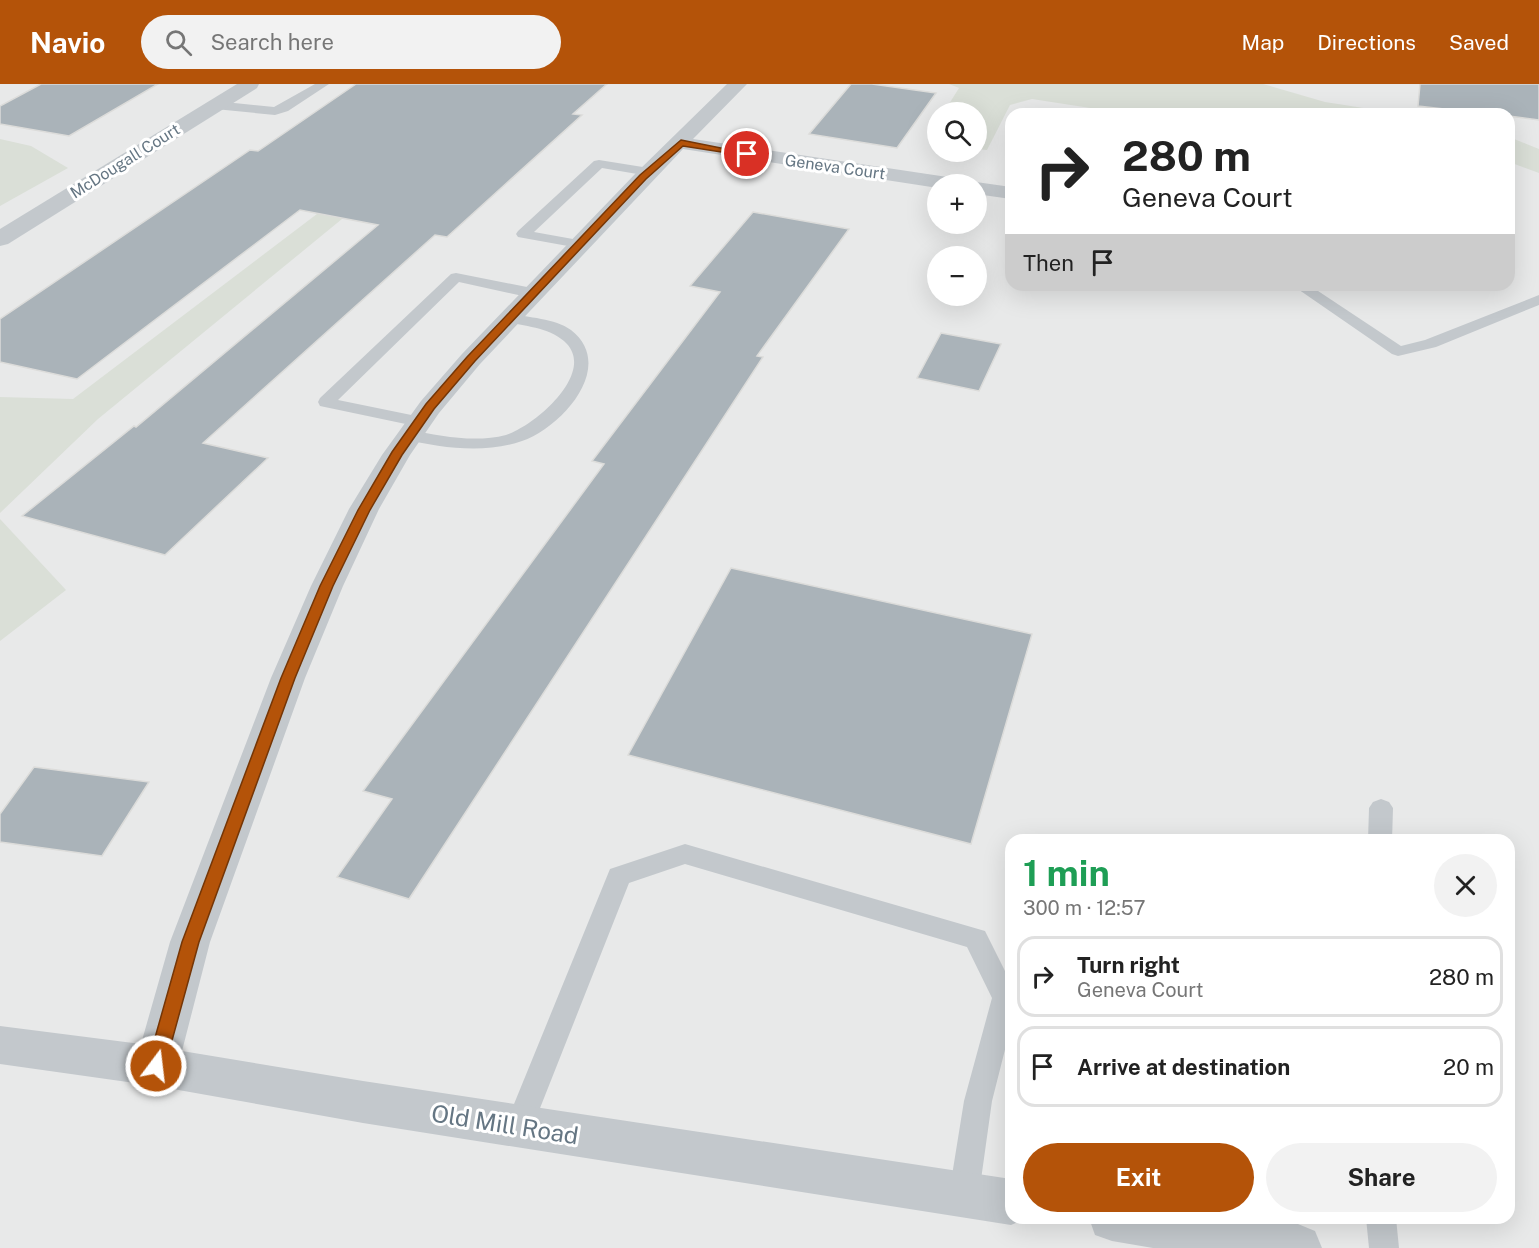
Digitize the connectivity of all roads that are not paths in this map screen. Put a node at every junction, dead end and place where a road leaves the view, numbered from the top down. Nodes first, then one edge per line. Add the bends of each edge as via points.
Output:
1 (250, 84) edge
2 (323, 84) edge
3 (738, 84) edge
4 (215, 105) junction
5 (681, 143) junction
6 (649, 172) junction
7 (927, 180) edge
8 (987, 190) edge
9 (1005, 192) edge
10 (0, 240) edge
11 (579, 244) junction
12 (1308, 291) edge
13 (532, 293) junction
14 (1539, 300) edge
15 (509, 318) junction
16 (415, 429) junction
17 (1381, 808) dead end
18 (1380, 834) edge
19 (0, 1045) edge
20 (156, 1066) junction
21 (519, 1126) junction
22 (964, 1194) junction
23 (1005, 1201) edge
24 (1148, 1224) edge
25 (1381, 1224) edge
26 (1279, 1246) edge
27 (1383, 1248) edge

1 - 4 street, McDougall Court
2 - 4 lane via 275,111
3 - 5 street
4 - 10 street, McDougall Court
5 - 6 street
5 - 7 street, Geneva Court
6 - 11 street
6 - 11 lane via 599,164 523,234
8 - 9 street
11 - 13 street
12 - 14 lane via 1398,351 1430,344
13 - 15 street
13 - 16 lane via 456,278 326,402
15 - 16 street
15 - 16 lane via 561,331 583,355 582,373 561,405 528,432 496,441 448,442
16 - 20 street via 364,510 288,678 190,942
17 - 18 lane
19 - 20 street, Old Mill Road
20 - 21 street, Old Mill Road
21 - 22 street, Old Mill Road
21 - 22 lane via 620,876 685,854 976,939 1005,998 978,1101
22 - 23 street, Old Mill Road
24 - 26 street
25 - 27 lane

